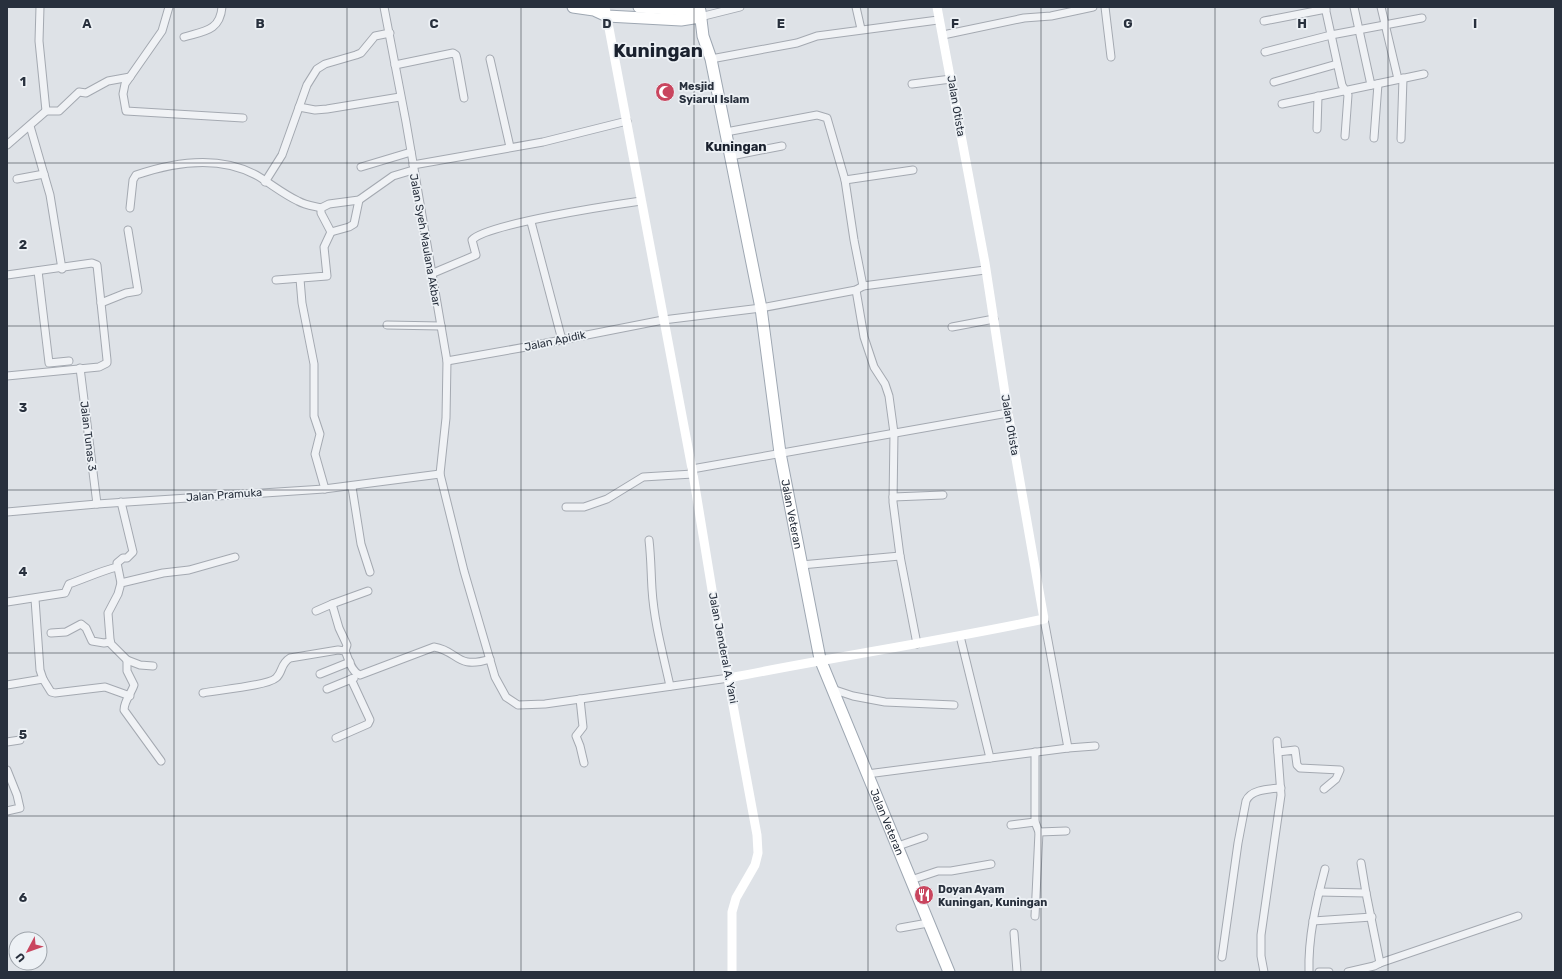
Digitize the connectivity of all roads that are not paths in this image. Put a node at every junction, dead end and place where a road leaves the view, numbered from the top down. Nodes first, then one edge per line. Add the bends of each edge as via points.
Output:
1 (40, 7) edge
2 (169, 7) edge
3 (222, 7) edge
4 (384, 7) edge
5 (573, 7) edge
6 (639, 7) edge
7 (740, 7) edge
8 (856, 7) edge
9 (936, 7) edge
10 (1093, 7) edge
11 (1105, 7) edge
12 (1354, 7) edge
13 (1381, 7) edge
14 (596, 8) edge
15 (1325, 8) edge
16 (1057, 11) edge
17 (606, 12) edge
18 (700, 12) edge
19 (1422, 18) dead end
20 (938, 20) junction
21 (1264, 21) dead end
22 (1385, 25) junction
23 (861, 30) junction
24 (1358, 30) junction
25 (390, 33) junction
26 (1331, 35) junction
27 (943, 36) junction
28 (184, 37) dead end
29 (1265, 52) dead end
30 (1111, 57) dead end
31 (490, 59) dead end
32 (711, 59) junction
33 (1337, 64) junction
34 (395, 65) junction
35 (1424, 74) dead end
36 (131, 77) junction
37 (951, 79) junction
38 (1400, 79) junction
39 (1274, 82) dead end
40 (912, 84) dead end
41 (1374, 84) junction
42 (1345, 90) junction
43 (1318, 96) junction
44 (400, 97) junction
45 (464, 98) dead end
46 (1282, 104) dead end
47 (300, 108) junction
48 (46, 111) junction
49 (243, 118) dead end
50 (627, 121) junction
51 (30, 126) junction
52 (1317, 129) dead end
53 (726, 132) junction
54 (1345, 136) dead end
55 (1374, 138) dead end
56 (1401, 139) dead end
57 (7, 145) edge
58 (782, 146) dead end
59 (510, 147) junction
60 (411, 152) junction
61 (731, 156) junction
62 (361, 167) dead end
63 (413, 167) junction
64 (913, 170) dead end
65 (44, 174) junction
66 (17, 179) dead end
67 (845, 180) junction
68 (269, 185) junction
69 (360, 200) junction
70 (641, 201) junction
71 (130, 208) dead end
72 (321, 208) junction
73 (531, 222) junction
74 (128, 230) dead end
75 (331, 232) junction
76 (62, 269) junction
77 (985, 270) junction
78 (38, 271) junction
79 (431, 274) junction
80 (7, 275) edge
81 (300, 279) junction
82 (276, 280) dead end
83 (863, 286) junction
84 (856, 290) junction
85 (101, 303) junction
86 (761, 308) junction
87 (994, 319) junction
88 (663, 320) junction
89 (387, 325) dead end
90 (441, 326) junction
91 (952, 326) dead end
92 (562, 340) junction
93 (69, 361) dead end
94 (447, 361) junction
95 (80, 368) junction
96 (7, 376) edge
97 (1008, 413) junction
98 (894, 433) junction
99 (780, 453) junction
100 (692, 471) junction
101 (440, 474) junction
102 (352, 486) junction
103 (325, 489) junction
104 (943, 495) dead end
105 (893, 497) junction
106 (121, 502) junction
107 (97, 504) junction
108 (566, 507) dead end
109 (7, 512) edge
110 (649, 540) dead end
111 (900, 556) junction
112 (235, 557) dead end
113 (801, 565) junction
114 (117, 567) junction
115 (370, 572) dead end
116 (121, 583) junction
117 (368, 591) dead end
118 (35, 599) junction
119 (7, 602) edge
120 (332, 604) junction
121 (316, 611) dead end
122 (1044, 618) junction
123 (51, 633) dead end
124 (960, 636) junction
125 (110, 642) junction
126 (917, 644) junction
127 (345, 652) junction
128 (490, 659) junction
129 (127, 660) junction
130 (820, 660) junction
131 (350, 662) junction
132 (153, 666) dead end
133 (320, 674) dead end
134 (360, 675) junction
135 (729, 678) junction
136 (43, 679) junction
137 (351, 679) junction
138 (7, 685) edge
139 (670, 686) junction
140 (327, 689) dead end
141 (831, 689) junction
142 (203, 693) dead end
143 (130, 696) junction
144 (580, 699) junction
145 (954, 705) dead end
146 (336, 738) dead end
147 (20, 740) dead end
148 (1277, 741) dead end
149 (7, 742) edge
150 (1095, 746) dead end
151 (1068, 748) junction
152 (1035, 752) junction
153 (1278, 752) junction
154 (990, 758) junction
155 (161, 761) dead end
156 (584, 763) dead end
157 (7, 770) edge
158 (867, 774) junction
159 (1281, 788) junction
160 (1324, 789) dead end
161 (7, 811) edge
162 (1035, 822) junction
163 (1011, 825) dead end
164 (1066, 831) dead end
165 (1039, 832) junction
166 (924, 837) dead end
167 (898, 846) junction
168 (1361, 863) dead end
169 (991, 864) dead end
170 (1325, 869) dead end
171 (911, 880) junction
172 (1319, 892) junction
173 (1366, 893) junction
174 (1036, 916) dead end
175 (1518, 916) dead end
176 (1372, 917) junction
177 (1313, 921) junction
178 (928, 923) junction
179 (900, 928) dead end
180 (1014, 933) dead end
181 (1222, 957) dead end
182 (1380, 963) junction
183 (732, 972) edge
184 (949, 972) edge
185 (1017, 972) edge
186 (1264, 972) edge
187 (1309, 972) edge
188 (1319, 972) edge
189 (1329, 972) edge
190 (1348, 972) edge

1 - 48 street via 39,41
2 - 36 street via 162,31
3 - 28 street via 220,20 216,25
4 - 25 street, Jalan Syeh Maulana Akbar
5 - 14 main road
6 - 18 main road
7 - 18 street
8 - 23 street
9 - 20 main road, Jalan Otista
10 - 16 street
11 - 30 street
12 - 24 street
13 - 22 street
14 - 17 main road
15 - 21 street
15 - 26 street
16 - 27 street
17 - 18 main road via 681,20
17 - 50 main road, Jalan Jenderal A. Yani
18 - 32 main road, Jalan Veteran via 703,36
19 - 22 street
20 - 23 street
20 - 27 main road, Jalan Otista
22 - 24 street
22 - 38 street
23 - 32 street via 817,36 797,43
24 - 26 street
24 - 41 street
25 - 34 street, Jalan Syeh Maulana Akbar
25 - 47 street via 375,36 361,53 317,69 307,85
26 - 29 street
26 - 33 street
27 - 37 main road, Jalan Otista
31 - 59 street
32 - 53 main road, Jalan Veteran
33 - 39 street
33 - 42 street
34 - 44 street, Jalan Syeh Maulana Akbar
34 - 45 street via 453,53 457,59
35 - 38 street
36 - 48 street via 108,81 86,93 78,92 59,111
36 - 49 street via 125,84 126,111
37 - 40 street
37 - 77 main road, Jalan Otista
38 - 41 street
38 - 56 street
41 - 42 street
41 - 55 street
42 - 43 street
42 - 54 street via 1348,95
43 - 46 street
43 - 52 street
44 - 47 street via 313,110
44 - 60 street, Jalan Syeh Maulana Akbar
47 - 68 street
48 - 51 street
50 - 59 street via 542,142
50 - 70 main road, Jalan Jenderal A. Yani
51 - 57 street
51 - 65 street
53 - 61 main road, Jalan Veteran
53 - 67 street via 824,115 831,125
58 - 61 street
59 - 63 street
60 - 62 street
60 - 63 street, Jalan Syeh Maulana Akbar
61 - 86 main road, Jalan Veteran
63 - 69 street via 393,176
63 - 79 street, Jalan Syeh Maulana Akbar
64 - 67 street
65 - 66 street
65 - 76 street
67 - 83 street
68 - 71 street via 256,175 227,164 187,163 156,168 136,175 133,180
68 - 72 street via 299,202
69 - 72 street via 329,204
69 - 75 street via 354,224
70 - 73 street
70 - 88 main road, Jalan Jenderal A. Yani
72 - 75 street
73 - 79 street via 494,229 479,235 472,240 476,255
73 - 92 street
74 - 85 street via 138,291
75 - 81 street via 324,247 327,276
76 - 78 street
76 - 85 street via 92,263 97,265
77 - 83 street
77 - 87 main road, Jalan Otista
78 - 80 street
78 - 93 street via 49,362
79 - 90 street, Jalan Syeh Maulana Akbar
81 - 82 street
81 - 103 street via 314,364 314,416 320,434 315,454
83 - 84 street, Jalan Apidik
84 - 86 street, Jalan Apidik
84 - 98 street via 864,337 874,367 885,384
85 - 95 street via 107,363 99,367
86 - 88 street, Jalan Apidik
86 - 99 main road, Jalan Veteran
87 - 91 street
87 - 97 main road, Jalan Otista
88 - 92 street, Jalan Apidik
88 - 100 main road, Jalan Jenderal A. Yani
89 - 90 street
90 - 94 street, Jalan Syeh Maulana Akbar
92 - 94 street, Jalan Apidik
94 - 101 street, Jalan Syeh Maulana Akbar via 446,418
95 - 96 street
95 - 107 street, Jalan Tunas 3
97 - 98 street
97 - 122 main road, Jalan Otista
98 - 99 street
98 - 105 street
99 - 100 street
99 - 113 main road, Jalan Veteran
100 - 108 street via 643,477 607,499 584,507
100 - 135 main road, Jalan Jenderal A. Yani
101 - 102 street, Jalan Pramuka
101 - 128 street via 464,571
102 - 103 street, Jalan Pramuka
102 - 115 street via 361,544
103 - 106 street, Jalan Pramuka
104 - 105 street
105 - 111 street
106 - 107 street, Jalan Pramuka
106 - 114 street via 133,552 117,563
107 - 109 street, Jalan Pramuka
110 - 139 street via 658,633
111 - 113 street
111 - 126 street
112 - 116 street via 189,570
113 - 130 main road, Jalan Veteran
114 - 116 street
114 - 118 street via 102,570 69,584 65,593
116 - 125 street via 108,613
117 - 120 street
118 - 119 street
118 - 136 street via 40,670
120 - 121 street
120 - 127 street via 347,644
122 - 124 main road
122 - 151 street
123 - 125 street via 66,632 81,624 86,628 92,641
124 - 126 main road
124 - 154 street
125 - 129 street
126 - 130 main road
127 - 131 street
127 - 142 street via 338,650 292,658 284,662 276,679
128 - 134 street via 479,662 461,661 442,648 434,647
128 - 144 street via 495,678 506,697 518,705
129 - 132 street
129 - 143 street via 127,671 134,685
130 - 135 main road
130 - 141 main road, Jalan Veteran
131 - 133 street
131 - 134 street via 356,674
134 - 137 street
135 - 139 street
135 - 183 main road, Jalan Jenderal A. Yani via 758,834 755,865 736,898 732,912
136 - 138 street
136 - 143 street via 54,693 104,687
137 - 140 street
137 - 146 street via 369,722
139 - 144 street
141 - 145 street via 885,702
141 - 158 main road, Jalan Veteran
143 - 155 street via 124,703 124,710
144 - 156 street via 583,728 576,736
147 - 149 street
148 - 153 street
150 - 151 street
151 - 152 street
152 - 154 street
152 - 162 street
153 - 159 street
153 - 160 street via 1295,750 1297,766 1300,768 1340,770 1336,779
154 - 158 street
157 - 161 street via 20,808
158 - 167 main road, Jalan Veteran
159 - 181 street via 1258,792 1248,796 1246,801
159 - 186 street via 1261,935
162 - 163 street
162 - 165 street
164 - 165 street
165 - 174 street
166 - 167 street
167 - 171 main road, Jalan Veteran
168 - 173 street
169 - 171 street via 938,871
170 - 172 street
171 - 178 main road, Jalan Veteran
172 - 173 street
172 - 177 street
173 - 176 street
175 - 182 street
176 - 177 street
176 - 182 street
177 - 187 street via 1308,953
178 - 179 street
178 - 184 main road, Jalan Veteran
180 - 185 street
182 - 190 street
188 - 189 street

